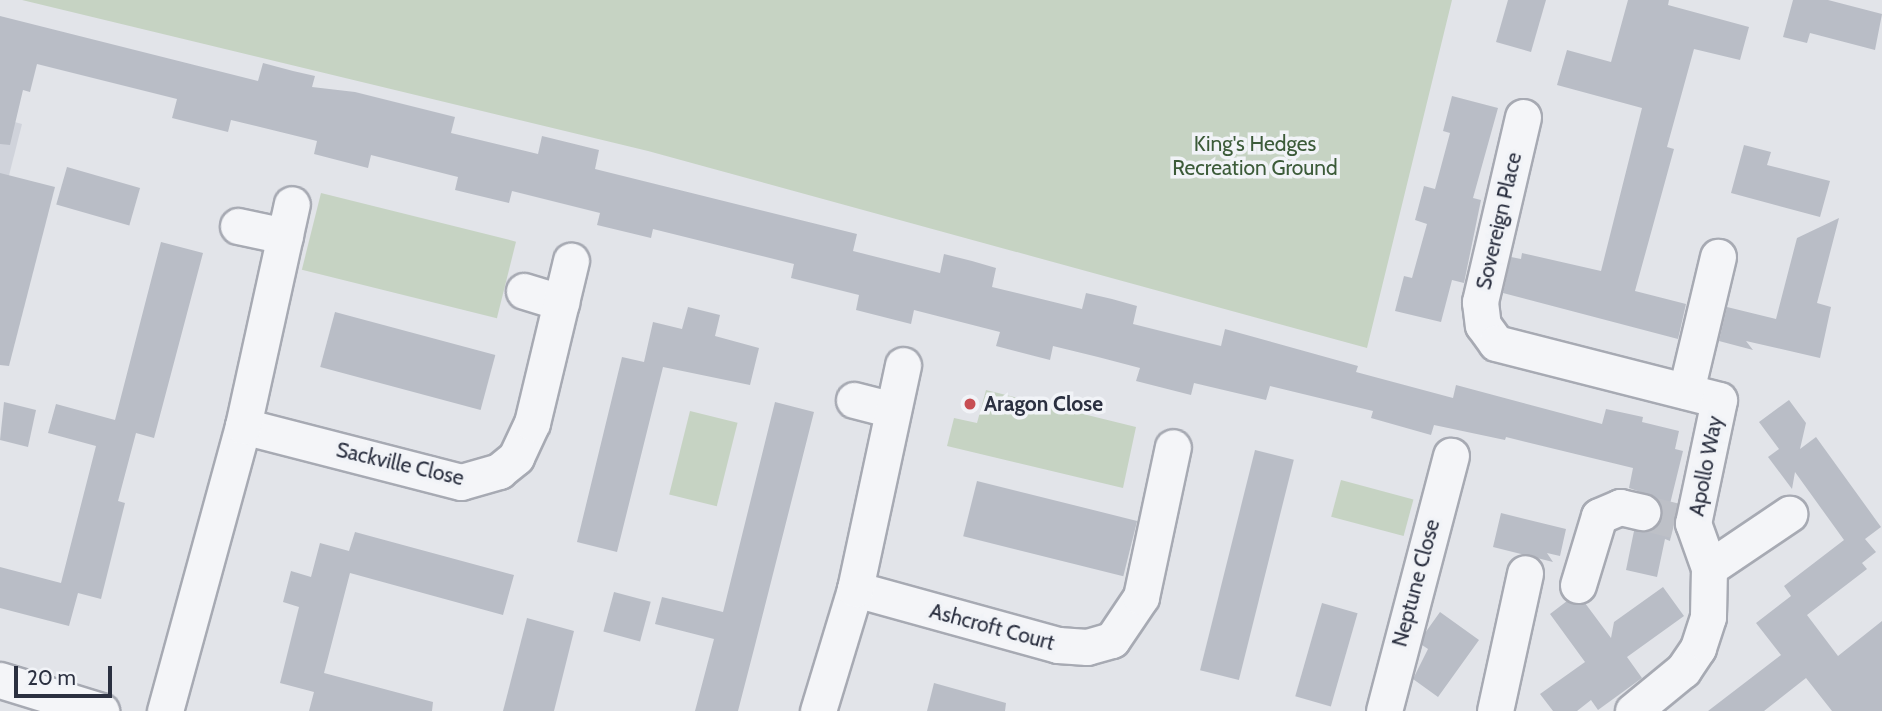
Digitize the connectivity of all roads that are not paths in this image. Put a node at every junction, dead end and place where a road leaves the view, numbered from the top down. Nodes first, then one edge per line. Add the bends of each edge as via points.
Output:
1 (1523, 117) dead end
2 (238, 226) dead end
3 (1718, 257) dead end
4 (571, 261) dead end
5 (524, 290) dead end
6 (561, 302) junction
7 (1483, 325) joint
8 (903, 365) dead end
9 (1686, 391) junction
10 (854, 400) dead end
11 (893, 410) junction
12 (243, 426) junction
13 (1451, 456) dead end
14 (1161, 457) dead end
15 (1789, 514) dead end
16 (1670, 518) junction
17 (1709, 568) junction
18 (1525, 573) dead end
19 (1578, 585) dead end
20 (855, 589) junction
21 (0, 680) edge
22 (1657, 704) edge
23 (101, 711) edge
24 (165, 711) edge
25 (818, 711) edge
26 (1384, 711) edge
27 (1495, 711) edge

1 - 7 street, Sovereign Place via 1480,302
2 - 12 street via 288,220
3 - 9 street
4 - 6 street, Sackville Close
5 - 6 street
6 - 12 street, Sackville Close via 532,423 516,457 483,479 461,482
7 - 9 street, Apollo Way via 1496,343
8 - 11 street
9 - 16 street, Apollo Way via 1719,400
10 - 11 street
11 - 20 street
12 - 24 street
13 - 26 street, Neptune Close
14 - 20 street, Ashcroft Court via 1141,597 1112,639 1087,647 1058,645
15 - 17 street
16 - 17 street, Apollo Way
16 - 19 street via 1620,507 1599,516
17 - 22 street, Apollo Way via 1708,617 1698,648
18 - 27 street
20 - 25 street
21 - 23 street

